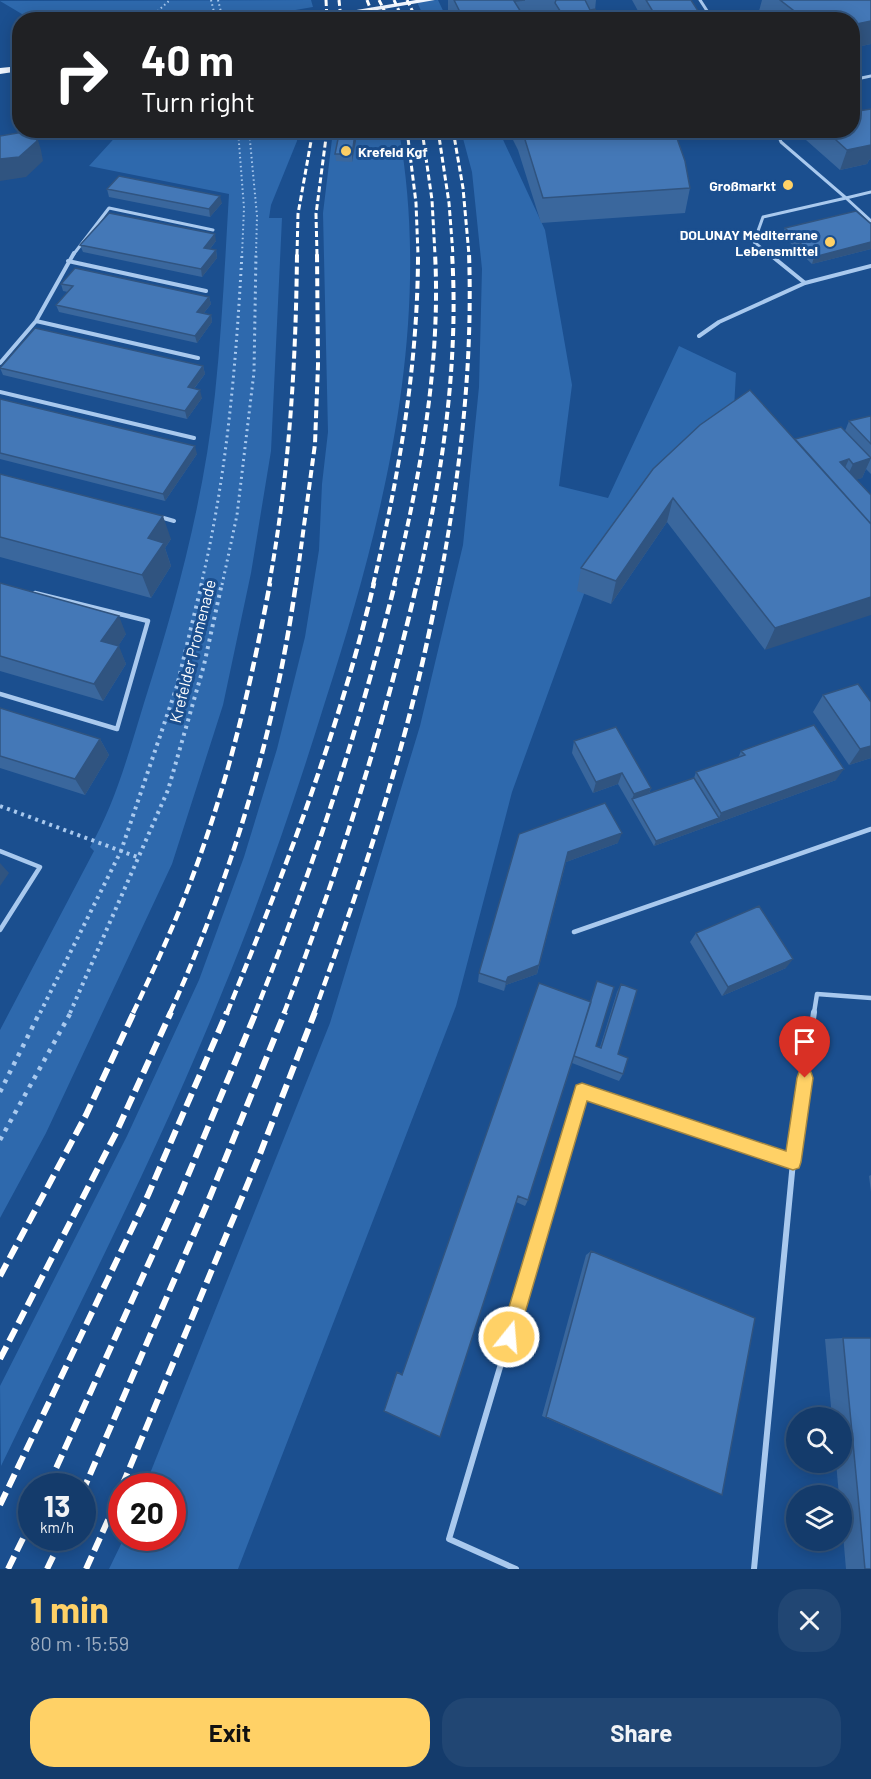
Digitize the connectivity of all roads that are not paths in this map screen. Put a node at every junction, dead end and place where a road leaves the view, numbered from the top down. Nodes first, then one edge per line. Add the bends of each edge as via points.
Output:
1 (431, 0) edge
2 (353, 12) edge
3 (780, 138) edge
4 (871, 192) edge
5 (846, 198) junction
6 (871, 221) edge
7 (213, 230) dead end
8 (68, 261) junction
9 (871, 266) edge
10 (805, 283) junction
11 (206, 291) dead end
12 (36, 321) junction
13 (699, 336) dead end
14 (198, 358) dead end
15 (0, 363) edge
16 (0, 392) edge
17 (194, 438) dead end
18 (151, 515) edge
19 (174, 521) dead end
20 (34, 592) edge
21 (0, 694) edge
22 (871, 829) edge
23 (0, 851) edge
24 (0, 930) edge
25 (574, 932) dead end
26 (871, 998) edge
27 (793, 1162) junction
28 (516, 1569) edge
29 (754, 1569) edge

1 - 2 main road
3 - 5 lane
4 - 5 lane
5 - 6 lane
5 - 10 lane via 763,217 754,242
7 - 8 lane via 109,208
8 - 11 lane
8 - 12 lane
9 - 10 lane
10 - 13 lane via 719,322
12 - 14 lane
12 - 15 lane
16 - 17 lane
18 - 19 lane
20 - 21 lane via 148,621 117,729
22 - 25 lane
23 - 24 lane via 40,867
26 - 27 lane via 817,994
27 - 28 lane via 582,1091 449,1539
27 - 29 lane

